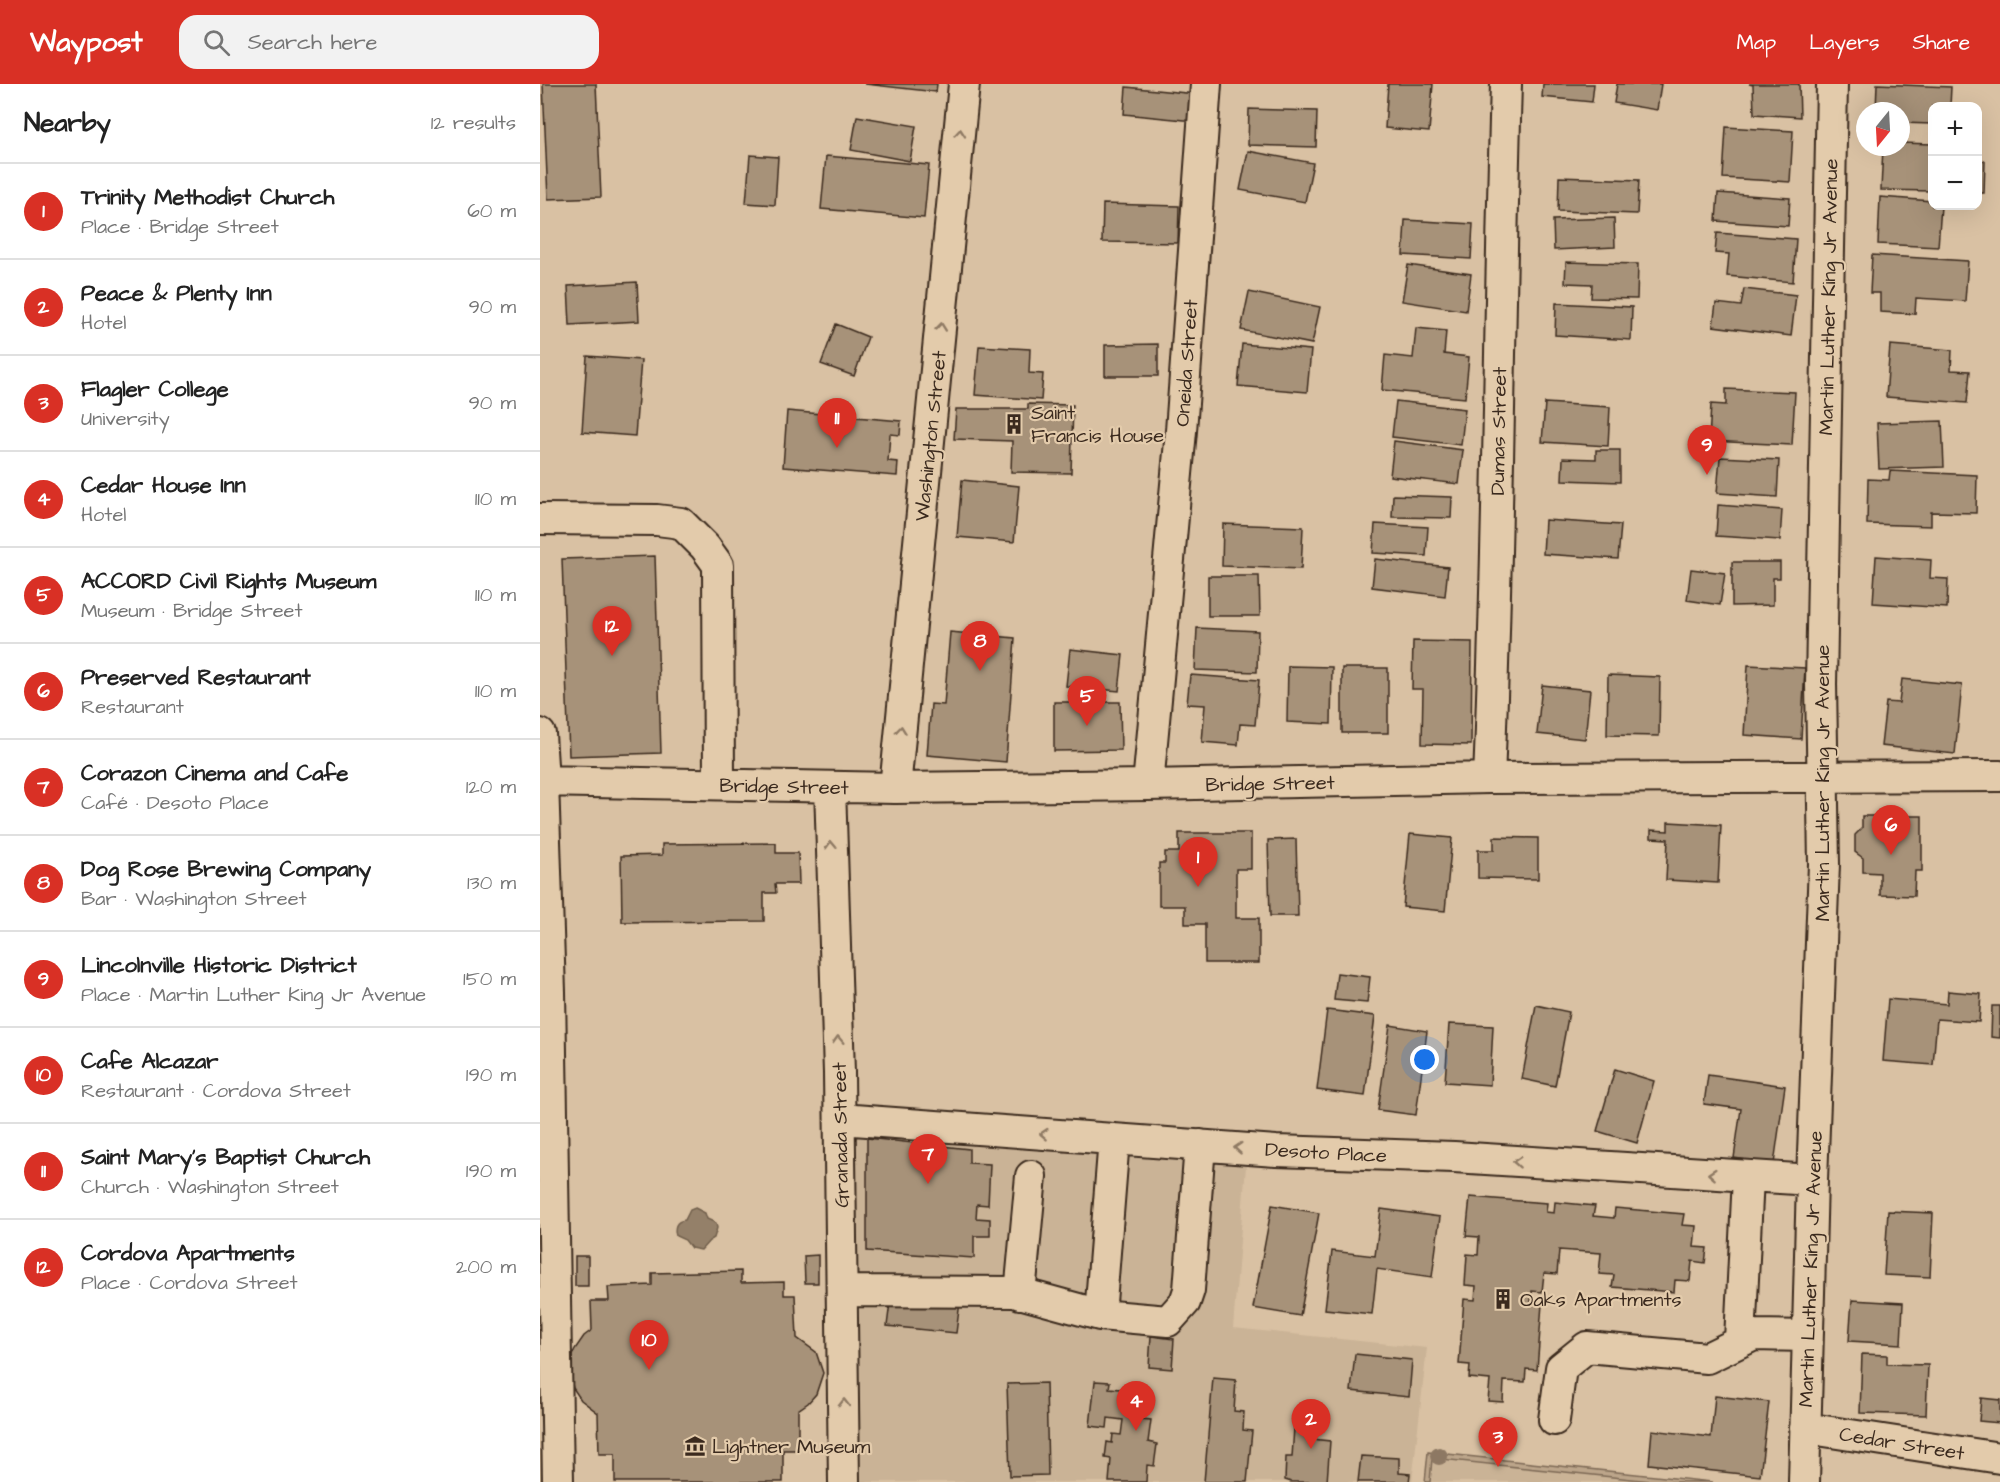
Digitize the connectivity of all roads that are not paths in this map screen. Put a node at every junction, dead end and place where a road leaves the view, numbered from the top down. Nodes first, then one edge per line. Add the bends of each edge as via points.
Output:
1 (964, 84) edge
2 (1206, 84) edge
3 (1506, 84) edge
4 (1832, 84) edge
5 (540, 519) edge
6 (540, 734) edge
7 (2000, 776) edge
8 (1822, 777) junction
9 (1489, 778) junction
10 (542, 781) edge
11 (719, 784) junction
12 (1148, 785) junction
13 (830, 787) junction
14 (895, 788) junction
15 (545, 1018) edge
16 (840, 1119) junction
17 (1114, 1139) junction
18 (1200, 1145) junction
19 (1031, 1176) dead end
20 (1748, 1177) junction
21 (1812, 1180) junction
22 (842, 1291) junction
23 (1020, 1294) junction
24 (1100, 1315) junction
25 (1807, 1336) junction
26 (1740, 1340) junction
27 (1554, 1419) dead end
28 (1805, 1428) junction
29 (549, 1432) edge
30 (2000, 1458) edge
31 (558, 1482) edge
32 (844, 1482) edge
33 (1804, 1482) edge

14 -> 1 street, Washington Street
2 - 12 street, Oneida Street via 1181,431
3 - 9 street, Dumas Street
4 - 8 street, Martin Luther King Jr Avenue
5 - 11 street via 681,523 718,565
6 - 10 street
7 - 8 street, Bridge Street
8 - 9 street, Bridge Street
8 - 21 street, Martin Luther King Jr Avenue via 1824,864
9 - 12 street, Bridge Street
10 - 11 street, Bridge Street
10 - 15 street
11 - 13 street, Bridge Street
12 - 14 street, Bridge Street
13 - 14 street, Bridge Street
16 -> 13 street, Granada Street
15 - 29 street
17 -> 16 street, Desoto Place
16 - 22 street, Granada Street
17 - 18 street, Desoto Place
17 - 24 street
20 -> 18 street, Desoto Place
18 - 24 street via 1185,1302 1168,1321
19 - 23 street
20 - 21 street, Desoto Place
20 - 26 street
21 - 25 street, Martin Luther King Jr Avenue
22 - 23 street
32 -> 22 street, Granada Street
23 - 24 street
25 - 26 street via 1754,1335
25 - 28 street, Martin Luther King Jr Avenue
26 - 27 street via 1707,1358 1587,1347 1561,1368
28 - 30 street, Cedar Street
28 - 33 street, Martin Luther King Jr Avenue
29 - 31 street

